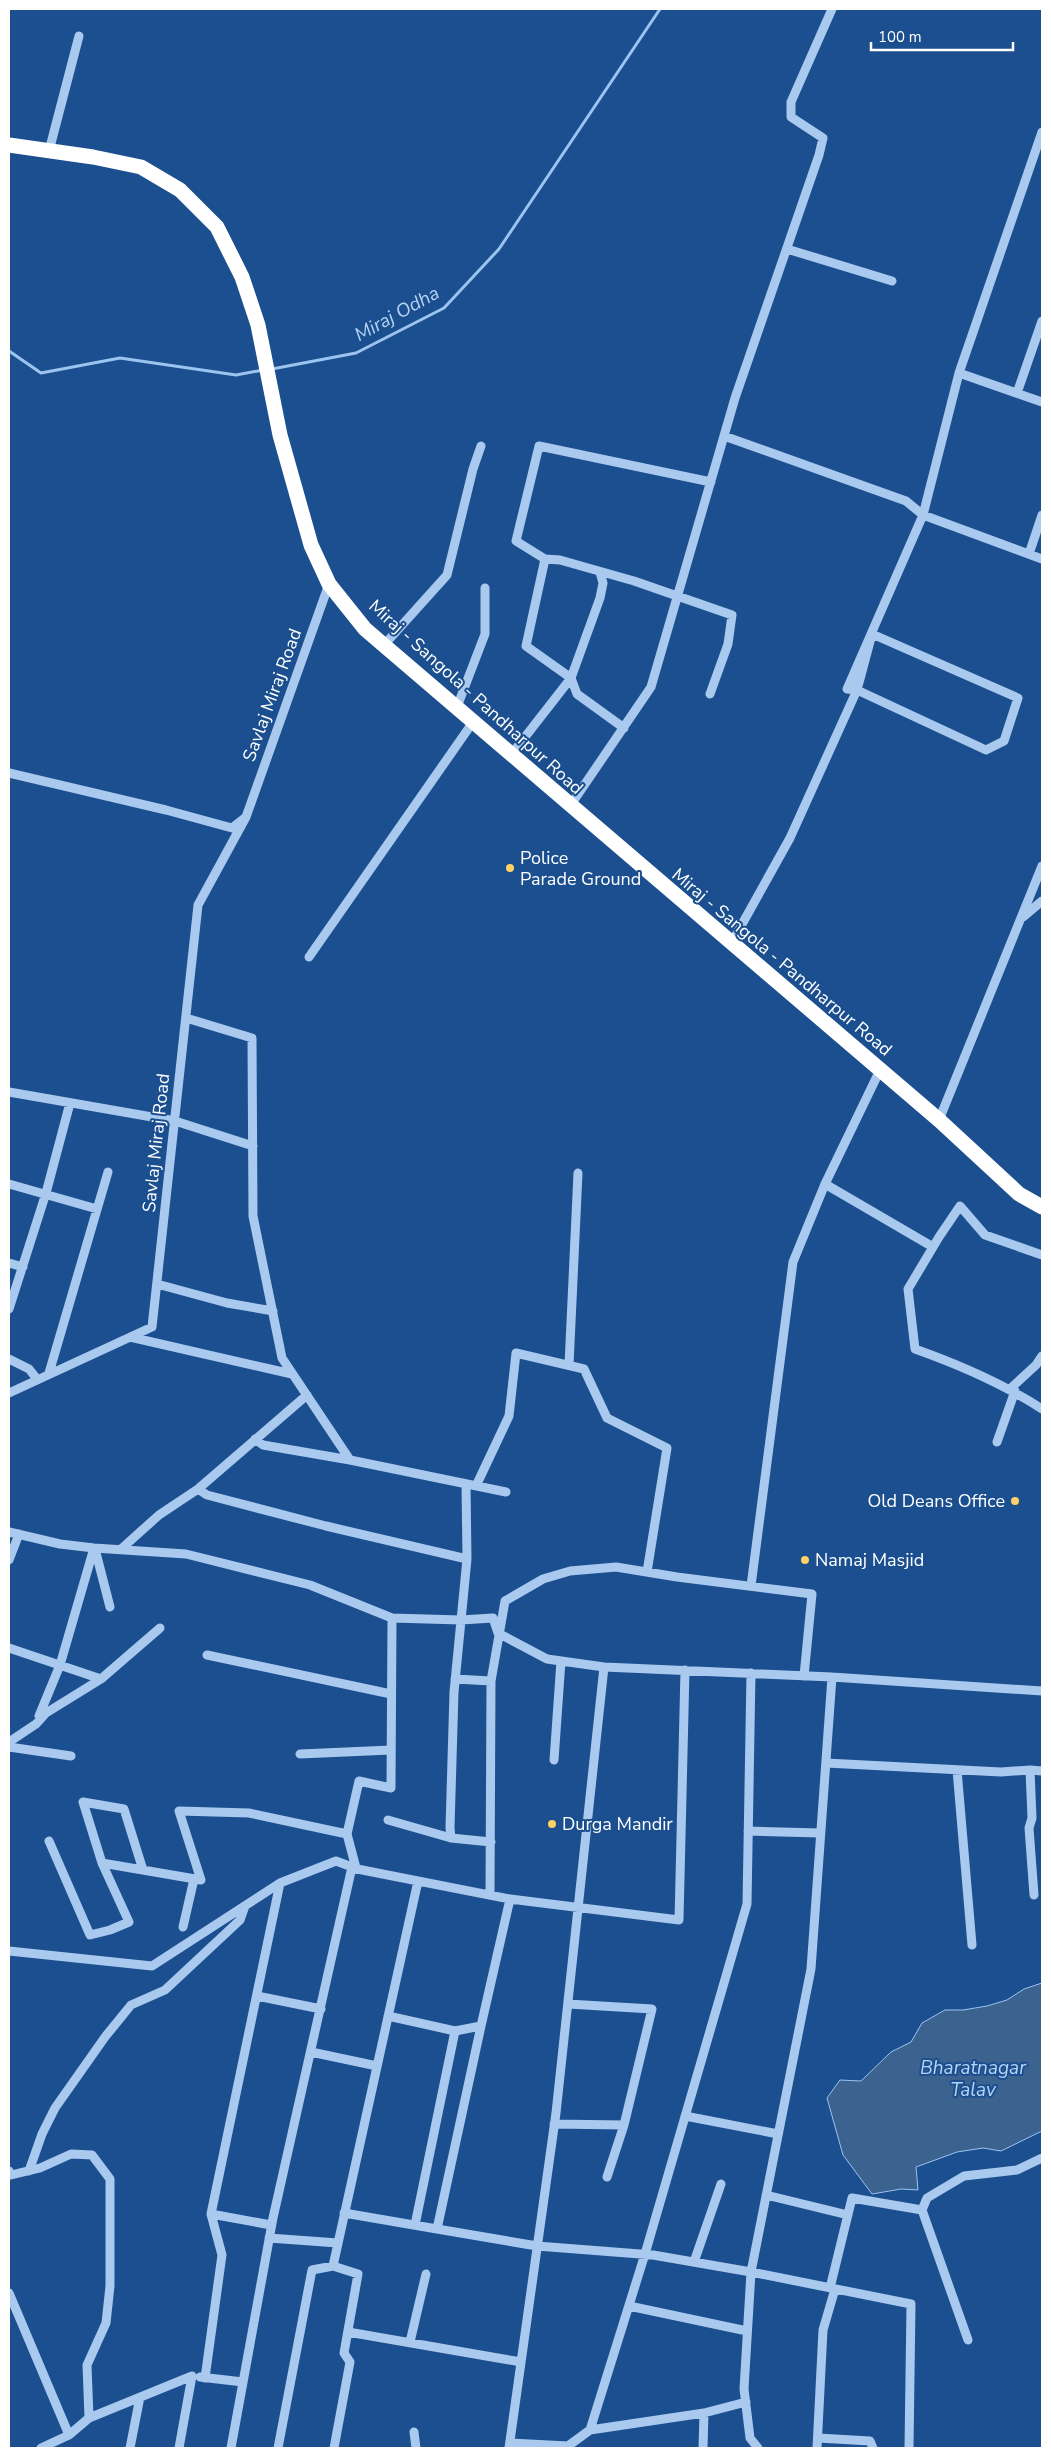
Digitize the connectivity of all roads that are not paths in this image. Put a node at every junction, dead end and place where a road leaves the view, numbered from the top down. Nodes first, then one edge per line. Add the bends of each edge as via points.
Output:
1 (832, 9) edge
2 (79, 36) dead end
3 (1042, 132) edge
4 (9, 145) edge
5 (49, 151) junction
6 (787, 248) junction
7 (892, 281) dead end
8 (1042, 321) edge
9 (958, 373) junction
10 (1018, 393) junction
11 (1042, 402) edge
12 (724, 436) junction
13 (481, 446) dead end
14 (711, 482) junction
15 (923, 515) junction
16 (1042, 515) edge
17 (1029, 554) junction
18 (1042, 559) edge
19 (545, 560) junction
20 (600, 572) junction
21 (329, 584) junction
22 (485, 588) dead end
23 (678, 595) junction
24 (872, 634) junction
25 (384, 645) junction
26 (571, 678) junction
27 (857, 690) junction
28 (710, 694) dead end
29 (457, 708) junction
30 (473, 722) junction
31 (624, 728) junction
32 (511, 755) junction
33 (9, 773) edge
34 (570, 806) junction
35 (246, 818) junction
36 (1042, 866) edge
37 (1042, 901) edge
38 (1021, 919) junction
39 (731, 944) junction
40 (309, 957) dead end
41 (186, 1018) junction
42 (880, 1070) junction
43 (9, 1092) edge
44 (70, 1103) junction
45 (939, 1120) junction
46 (175, 1121) junction
47 (252, 1146) junction
48 (108, 1172) dead end
49 (578, 1173) dead end
50 (9, 1184) edge
51 (825, 1184) junction
52 (46, 1193) junction
53 (1042, 1207) edge
54 (97, 1209) junction
55 (933, 1247) junction
56 (1042, 1255) edge
57 (9, 1263) edge
58 (23, 1267) junction
59 (157, 1284) junction
60 (9, 1309) edge
61 (272, 1311) junction
62 (130, 1337) junction
63 (1042, 1356) edge
64 (9, 1359) edge
65 (569, 1366) junction
66 (49, 1373) junction
67 (292, 1374) junction
68 (37, 1379) junction
69 (1012, 1390) junction
70 (9, 1393) edge
71 (307, 1395) junction
72 (1042, 1409) edge
73 (255, 1439) junction
74 (997, 1442) dead end
75 (350, 1460) junction
76 (466, 1484) junction
77 (476, 1486) junction
78 (198, 1489) junction
79 (506, 1492) dead end
80 (9, 1532) edge
81 (19, 1534) junction
82 (94, 1548) junction
83 (120, 1550) junction
84 (467, 1559) junction
85 (9, 1560) edge
86 (648, 1572) junction
87 (750, 1586) junction
88 (110, 1606) dead end
89 (392, 1618) junction
90 (461, 1620) junction
91 (160, 1628) dead end
92 (498, 1633) junction
93 (9, 1648) edge
94 (207, 1655) dead end
95 (561, 1661) junction
96 (60, 1665) junction
97 (604, 1667) junction
98 (685, 1670) junction
99 (751, 1673) junction
100 (804, 1676) junction
101 (832, 1677) junction
102 (101, 1679) junction
103 (455, 1679) junction
104 (491, 1681) junction
105 (1042, 1691) edge
106 (391, 1694) junction
107 (36, 1724) junction
108 (9, 1742) edge
109 (9, 1747) edge
110 (391, 1750) junction
111 (300, 1754) dead end
112 (71, 1756) dead end
113 (554, 1760) dead end
114 (826, 1763) junction
115 (957, 1770) junction
116 (1030, 1770) junction
117 (1042, 1771) edge
118 (1032, 1818) junction
119 (1042, 1819) edge
120 (388, 1820) dead end
121 (748, 1831) junction
122 (820, 1833) junction
123 (347, 1834) junction
124 (452, 1838) junction
125 (49, 1841) dead end
126 (490, 1842) junction
127 (102, 1862) junction
128 (354, 1868) junction
129 (143, 1870) junction
130 (194, 1879) junction
131 (418, 1881) junction
132 (280, 1883) junction
133 (490, 1895) junction
134 (1034, 1895) dead end
135 (510, 1899) junction
136 (245, 1906) junction
137 (578, 1907) junction
138 (183, 1927) dead end
139 (972, 1945) dead end
140 (9, 1951) edge
141 (257, 1996) junction
142 (568, 2004) junction
143 (320, 2009) junction
144 (388, 2016) junction
145 (481, 2026) junction
146 (455, 2030) junction
147 (311, 2052) junction
148 (377, 2066) junction
149 (685, 2116) junction
150 (554, 2124) junction
151 (624, 2125) junction
152 (778, 2134) junction
153 (1042, 2158) edge
154 (29, 2170) junction
155 (9, 2171) edge
156 (607, 2177) dead end
157 (721, 2184) dead end
158 (766, 2195) junction
159 (922, 2210) junction
160 (344, 2213) junction
161 (211, 2214) junction
162 (848, 2215) junction
163 (271, 2225) junction
164 (415, 2225) junction
165 (437, 2230) junction
166 (269, 2238) junction
167 (338, 2243) junction
168 (537, 2246) junction
169 (645, 2254) junction
170 (694, 2262) junction
171 (333, 2266) junction
172 (751, 2272) junction
173 (426, 2274) dead end
174 (832, 2288) junction
175 (9, 2293) edge
176 (629, 2306) junction
177 (747, 2330) junction
178 (348, 2332) junction
179 (968, 2340) dead end
180 (410, 2342) junction
181 (521, 2362) junction
182 (192, 2376) junction
183 (204, 2378) junction
184 (243, 2382) junction
185 (140, 2397) junction
186 (746, 2402) junction
187 (704, 2413) junction
188 (89, 2418) junction
189 (590, 2430) junction
190 (414, 2432) dead end
191 (69, 2435) junction
192 (818, 2438) junction
193 (509, 2446) edge
194 (41, 2448) edge
195 (130, 2448) edge
196 (179, 2448) edge
197 (231, 2448) edge
198 (278, 2448) edge
199 (334, 2448) edge
200 (416, 2448) edge
201 (703, 2448) edge
202 (758, 2448) edge
203 (817, 2448) edge
204 (873, 2448) edge
205 (909, 2448) edge

1 - 6 street via 791,102 791,117 823,138
2 - 5 street
3 - 9 street
4 - 5 highway, Miraj - Sangola - Pandharpur Road
5 - 21 highway, Miraj - Sangola - Pandharpur Road via 140,168 180,190 216,227 242,277 258,326 280,435 311,545
6 - 7 street
6 - 12 street
8 - 10 street
9 - 10 street
9 - 15 street
10 - 11 street
12 - 14 street
12 - 15 street via 906,501
13 - 25 street via 447,575
14 - 19 street via 539,446 516,541
14 - 23 street
15 - 17 street
15 - 24 street
16 - 17 street
17 - 18 street
19 - 20 street via 560,560
19 - 26 street via 526,646
20 - 23 street
20 - 26 street via 604,583 600,598
21 - 25 highway, Miraj - Sangola - Pandharpur Road via 366,629
21 - 35 street, Savlaj Miraj Road
22 - 29 street via 485,634
23 - 28 street via 732,615 728,644
23 - 31 street via 651,687
24 - 27 street via 847,689
24 - 27 street via 1018,698 1004,741 986,750
25 - 29 highway, Miraj - Sangola - Pandharpur Road
26 - 31 street via 577,694
26 - 32 street
27 - 39 street via 790,838
29 - 30 highway, Miraj - Sangola - Pandharpur Road
30 - 32 highway, Miraj - Sangola - Pandharpur Road
30 - 40 street
31 - 34 street
32 - 34 highway, Miraj - Sangola - Pandharpur Road
33 - 35 street via 232,828
34 - 39 highway, Miraj - Sangola - Pandharpur Road
35 - 41 street, Savlaj Miraj Road via 198,905
36 - 38 street
37 - 38 street
38 - 45 street
39 - 42 highway, Miraj - Sangola - Pandharpur Road
41 - 46 street, Savlaj Miraj Road
41 - 47 street via 252,1038
42 - 45 highway, Miraj - Sangola - Pandharpur Road
42 - 51 street
43 - 44 street
44 - 46 street
44 - 52 street
45 - 53 highway, Miraj - Sangola - Pandharpur Road via 1019,1194
46 - 47 street
46 - 59 street, Savlaj Miraj Road
47 - 61 street via 253,1216
48 - 54 street
49 - 65 street
50 - 52 street
51 - 55 street
51 - 87 street via 793,1262
52 - 54 street
52 - 58 street
54 - 66 street
55 - 56 street via 960,1206 985,1235
55 - 69 street via 908,1289 915,1349 960,1365
57 - 58 street
58 - 60 street
59 - 61 street
59 - 62 street, Savlaj Miraj Road via 152,1327
61 - 67 street via 282,1358
62 - 66 street, Savlaj Miraj Road
62 - 67 street
63 - 69 street
64 - 68 street via 29,1369
65 - 77 street via 516,1353 509,1416
65 - 86 street via 584,1369 607,1418 667,1448
66 - 68 street, Savlaj Miraj Road
67 - 71 street
68 - 70 street, Savlaj Miraj Road
69 - 72 street
69 - 74 street
71 - 73 street
71 - 75 street
73 - 75 street via 264,1445
73 - 78 street
75 - 76 street
76 - 77 street
76 - 84 street
77 - 79 street
78 - 83 street via 159,1515
78 - 84 street via 206,1495
80 - 81 street
81 - 82 street
81 - 85 street
82 - 83 street
82 - 88 street
82 - 96 street
83 - 89 street via 205,1558 310,1585
84 - 90 street
86 - 87 street
86 - 92 street via 616,1567 570,1571 543,1579 505,1601
87 - 100 street via 812,1594
89 - 90 street
89 - 106 street
90 - 92 street via 493,1618
90 - 103 street
91 - 102 street
92 - 95 street via 547,1659
92 - 104 street
93 - 96 street
94 - 106 street
95 - 97 street
95 - 113 street
96 - 102 street
96 - 107 street
97 - 98 street
97 - 137 street
98 - 99 street
98 - 137 street via 679,1920
99 - 100 street
99 - 121 street
100 - 101 street
101 - 105 street
101 - 114 street
102 - 107 street via 46,1712
103 - 104 street
103 - 124 street
104 - 126 street
106 - 110 street
107 - 108 street
109 - 112 street
110 - 111 street
110 - 123 street via 391,1788 359,1781
114 - 115 street
114 - 122 street
115 - 116 street
115 - 139 street
116 - 117 street
116 - 118 street
118 - 119 street
118 - 134 street via 1028,1828
120 - 124 street
121 - 122 street
121 - 149 street via 747,1904
122 - 152 street via 810,1968
123 - 128 street
123 - 130 street via 248,1813 178,1811 201,1880
124 - 126 street
125 - 127 street via 90,1935 129,1922
126 - 133 street
127 - 129 street
127 - 129 street via 84,1802 124,1809
128 - 131 street
128 - 132 street via 336,1862
128 - 143 street
129 - 130 street
130 - 138 street
131 - 133 street
131 - 144 street
132 - 136 street
132 - 141 street
133 - 135 street
135 - 137 street
135 - 145 street
136 - 140 street via 152,1966
136 - 154 street via 240,1920 165,1990 131,2005 104,2037 55,2108
137 - 142 street
141 - 143 street
141 - 161 street
142 - 150 street
142 - 151 street via 652,2009
143 - 147 street
144 - 146 street
144 - 148 street
145 - 146 street
145 - 165 street
146 - 164 street
147 - 148 street
147 - 163 street
148 - 160 street
149 - 152 street
149 - 169 street
150 - 151 street
150 - 168 street
151 - 156 street
152 - 158 street
153 - 159 street via 1017,2170 964,2176 927,2198
154 - 155 street via 12,2175
154 - 188 street via 71,2154 92,2155 110,2179 110,2286 106,2323 87,2366
157 - 170 street
158 - 162 street
158 - 172 street
159 - 162 street via 852,2198
159 - 179 street
160 - 164 street
160 - 167 street
161 - 163 street
161 - 183 street via 222,2255
162 - 174 street
163 - 166 street
164 - 165 street
165 - 168 street
166 - 167 street
166 - 184 street
167 - 171 street
168 - 169 street
168 - 181 street
169 - 170 street
169 - 176 street
170 - 172 street
171 - 178 street via 358,2274
171 - 198 street via 312,2270
172 - 174 street
172 - 177 street
173 - 180 street
174 - 192 street via 823,2330
174 - 205 street via 911,2304
175 - 191 street
176 - 177 street
176 - 189 street
177 - 186 street
178 - 180 street
178 - 199 street via 344,2353 350,2362
180 - 181 street
181 - 193 street
182 - 183 street
182 - 185 street
182 - 196 street
183 - 184 street
184 - 197 street
185 - 188 street
185 - 195 street
186 - 187 street
186 - 202 street via 750,2438
187 - 189 street
187 - 201 street
188 - 191 street
189 - 193 street via 568,2446
190 - 200 street
191 - 194 street
192 - 203 street
192 - 204 street via 870,2441

